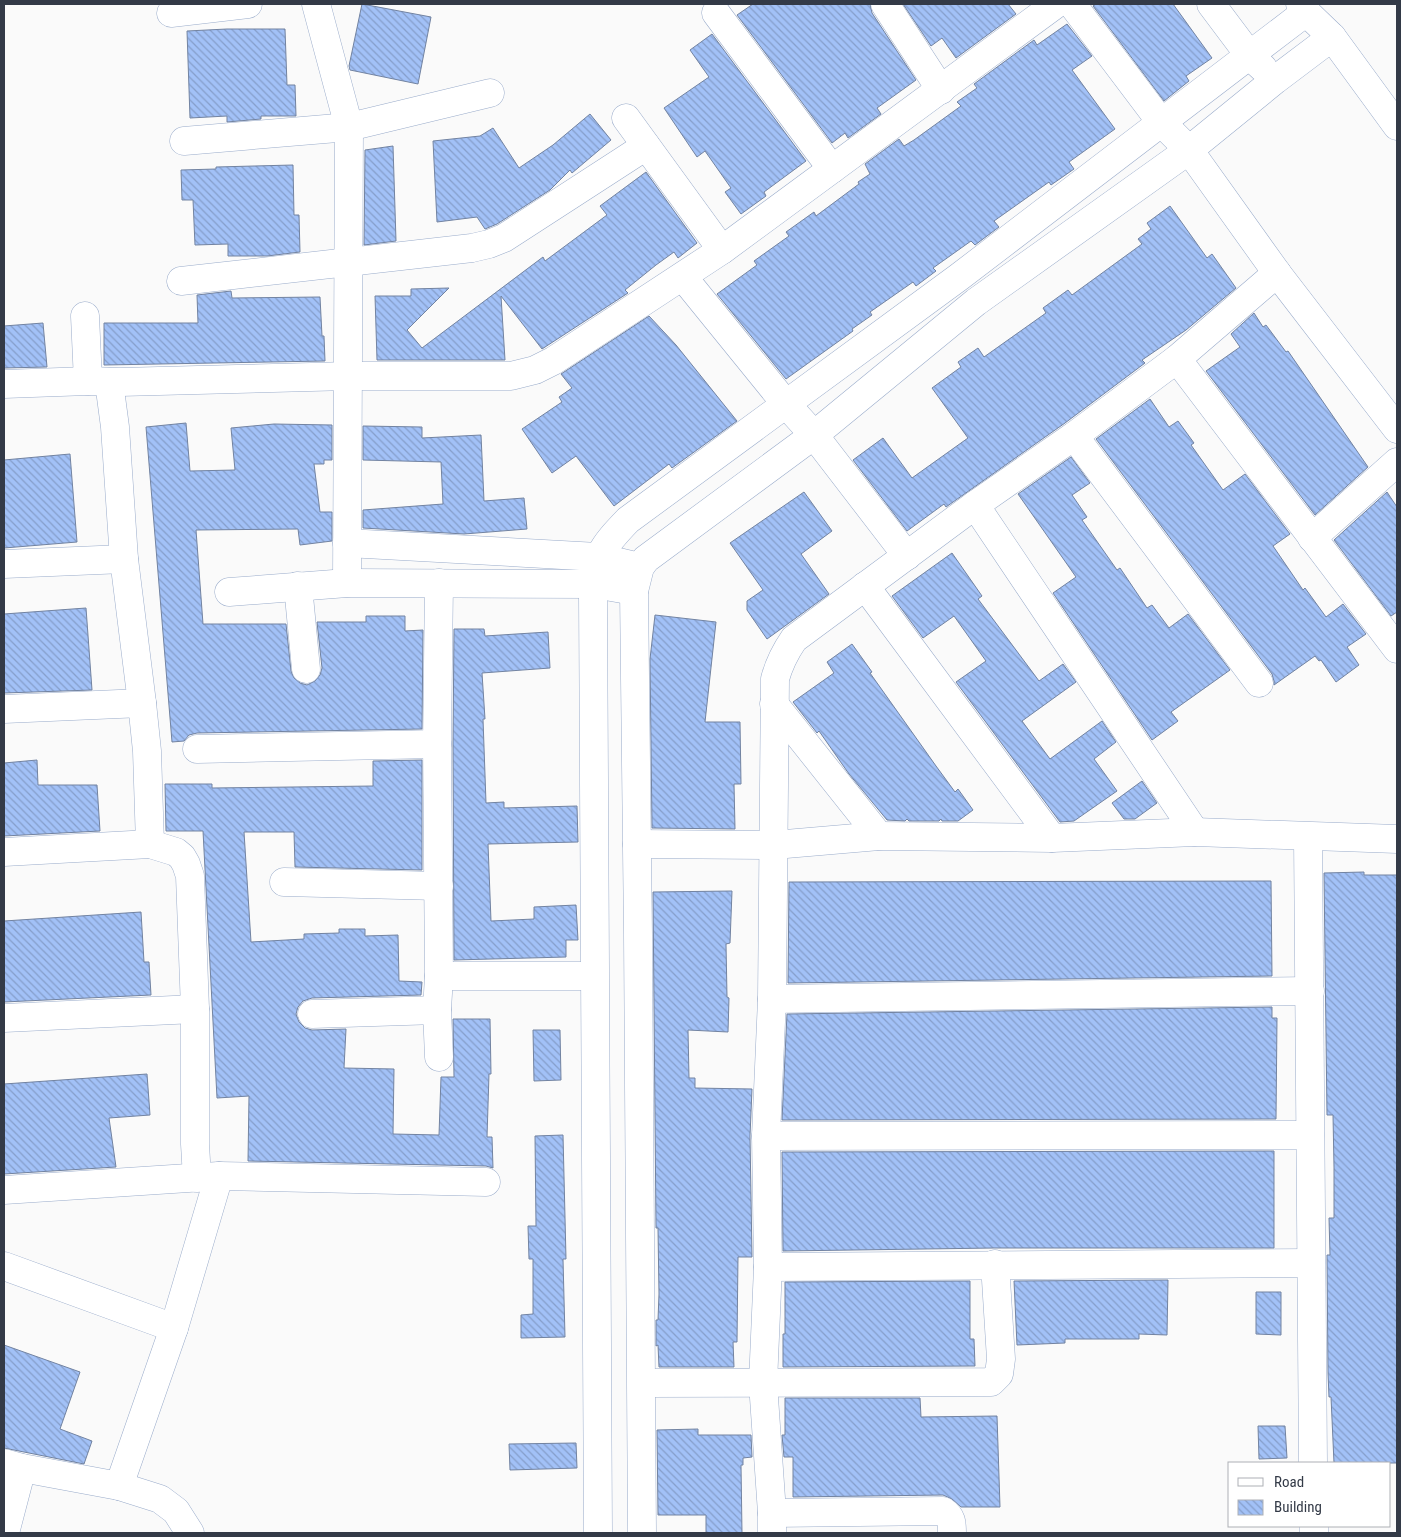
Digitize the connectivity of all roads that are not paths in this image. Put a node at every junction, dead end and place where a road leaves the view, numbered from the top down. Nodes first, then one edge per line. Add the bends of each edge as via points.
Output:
1 (248, 4) edge
2 (316, 4) edge
3 (885, 4) edge
4 (1056, 4) edge
5 (1072, 4) edge
6 (1211, 4) edge
7 (1303, 8) edge
8 (172, 13) dead end
9 (716, 13) dead end
10 (1332, 37) junction
11 (1250, 56) junction
12 (1275, 80) junction
13 (941, 90) junction
14 (490, 93) dead end
15 (626, 118) dead end
16 (1161, 122) junction
17 (1397, 126) edge
18 (349, 127) junction
19 (184, 141) dead end
20 (646, 146) junction
21 (1189, 150) junction
22 (832, 169) junction
23 (722, 250) junction
24 (348, 261) junction
25 (1277, 273) junction
26 (683, 277) junction
27 (959, 277) junction
28 (181, 281) dead end
29 (976, 302) junction
30 (85, 316) dead end
31 (1176, 359) junction
32 (349, 376) junction
33 (99, 381) junction
34 (4, 384) edge
35 (786, 404) junction
36 (1397, 429) edge
37 (814, 435) junction
38 (1074, 436) junction
39 (1397, 462) edge
40 (975, 505) junction
41 (1312, 538) junction
42 (347, 543) junction
43 (906, 556) junction
44 (598, 557) junction
45 (124, 559) junction
46 (4, 564) edge
47 (637, 579) junction
48 (347, 583) junction
49 (438, 584) junction
50 (594, 584) junction
51 (298, 586) junction
52 (865, 586) junction
53 (229, 592) dead end
54 (1397, 649) edge
55 (306, 669) dead end
56 (1259, 683) dead end
57 (142, 703) junction
58 (774, 704) junction
59 (4, 709) edge
60 (437, 744) junction
61 (197, 749) dead end
62 (1195, 832) junction
63 (879, 836) junction
64 (1308, 837) junction
65 (1052, 838) junction
66 (1397, 839) edge
67 (150, 844) junction
68 (638, 844) junction
69 (774, 846) junction
70 (4, 852) edge
71 (284, 882) dead end
72 (439, 886) junction
73 (595, 935) junction
74 (638, 935) junction
75 (440, 976) junction
76 (594, 976) junction
77 (1310, 991) junction
78 (772, 999) junction
79 (195, 1009) junction
80 (437, 1010) junction
81 (312, 1014) dead end
82 (4, 1018) edge
83 (439, 1056) dead end
84 (1310, 1135) junction
85 (766, 1136) junction
86 (208, 1177) junction
87 (486, 1182) dead end
88 (4, 1190) edge
89 (995, 1264) junction
90 (1311, 1264) junction
91 (4, 1266) edge
92 (768, 1267) junction
93 (174, 1328) junction
94 (642, 1383) junction
95 (763, 1383) junction
96 (1313, 1462) edge
97 (13, 1465) edge
98 (119, 1486) junction
99 (772, 1523) edge
100 (4, 1533) edge
101 (190, 1533) edge
102 (598, 1533) edge
103 (642, 1533) edge
104 (952, 1533) edge

1 - 8 street
2 - 18 street
3 - 13 street
4 - 13 street
5 - 16 street
6 - 11 street
7 - 10 street
7 - 11 street
9 - 22 street
10 - 12 street
10 - 17 street
11 - 12 street
11 - 16 street
12 - 21 street
13 - 22 street
14 - 18 street
15 - 20 street
16 - 21 street
16 - 27 street
18 - 19 street
18 - 24 street
20 - 23 street
20 - 24 street via 504,238 489,244
21 - 25 street
21 - 29 street
22 - 23 street
23 - 26 street
24 - 28 street
24 - 32 street
25 - 31 street
25 - 36 street
26 - 32 street via 552,361 524,373 511,376
26 - 35 street
27 - 29 street
27 - 35 street
29 - 37 street
30 - 33 street
31 - 38 street
31 - 41 street
32 - 33 street
32 - 42 street
33 - 34 street
33 - 45 street via 115,428
35 - 37 street
35 - 44 street via 628,520
37 - 43 street
37 - 47 street via 652,554
38 - 40 street
38 - 56 street
39 - 41 street
40 - 43 street
40 - 62 street
41 - 54 street
42 - 44 street
42 - 48 street
43 - 52 street
44 - 47 street
44 - 50 street
45 - 46 street
45 - 57 street
47 - 50 street
47 - 68 street
48 - 49 street
48 - 51 street
49 - 50 street
49 - 60 street
50 - 73 street
51 - 53 street
51 - 55 street
52 - 58 street via 794,638 779,665
52 - 65 street
57 - 59 street
57 - 67 street
58 - 63 street
58 - 69 street
60 - 61 street
60 - 72 street
62 - 64 street
62 - 65 street
63 - 65 street
63 - 69 street
64 - 66 street
64 - 77 street
67 - 70 street
67 - 79 street via 176,852 182,857 190,876
68 - 69 street
68 - 74 street
69 - 78 street
71 - 72 street
72 - 75 street
73 - 74 street
73 - 76 street
74 - 94 street
75 - 76 street
75 - 80 street
76 - 102 street
77 - 78 street
77 - 84 street
78 - 85 street
79 - 82 street
79 - 86 street via 195,1144
80 - 81 street
80 - 83 street
84 - 85 street
84 - 90 street
85 - 92 street
86 - 87 street
86 - 88 street
86 - 93 street
89 - 90 street
89 - 92 street
89 - 95 street via 1001,1359 999,1374 991,1382
90 - 96 street
91 - 93 street
92 - 95 street
93 - 98 street
94 - 95 street
94 - 103 street
95 - 99 street
97 - 98 street
97 - 100 street
98 - 101 street via 168,1503
99 - 104 street via 943,1511 951,1519

